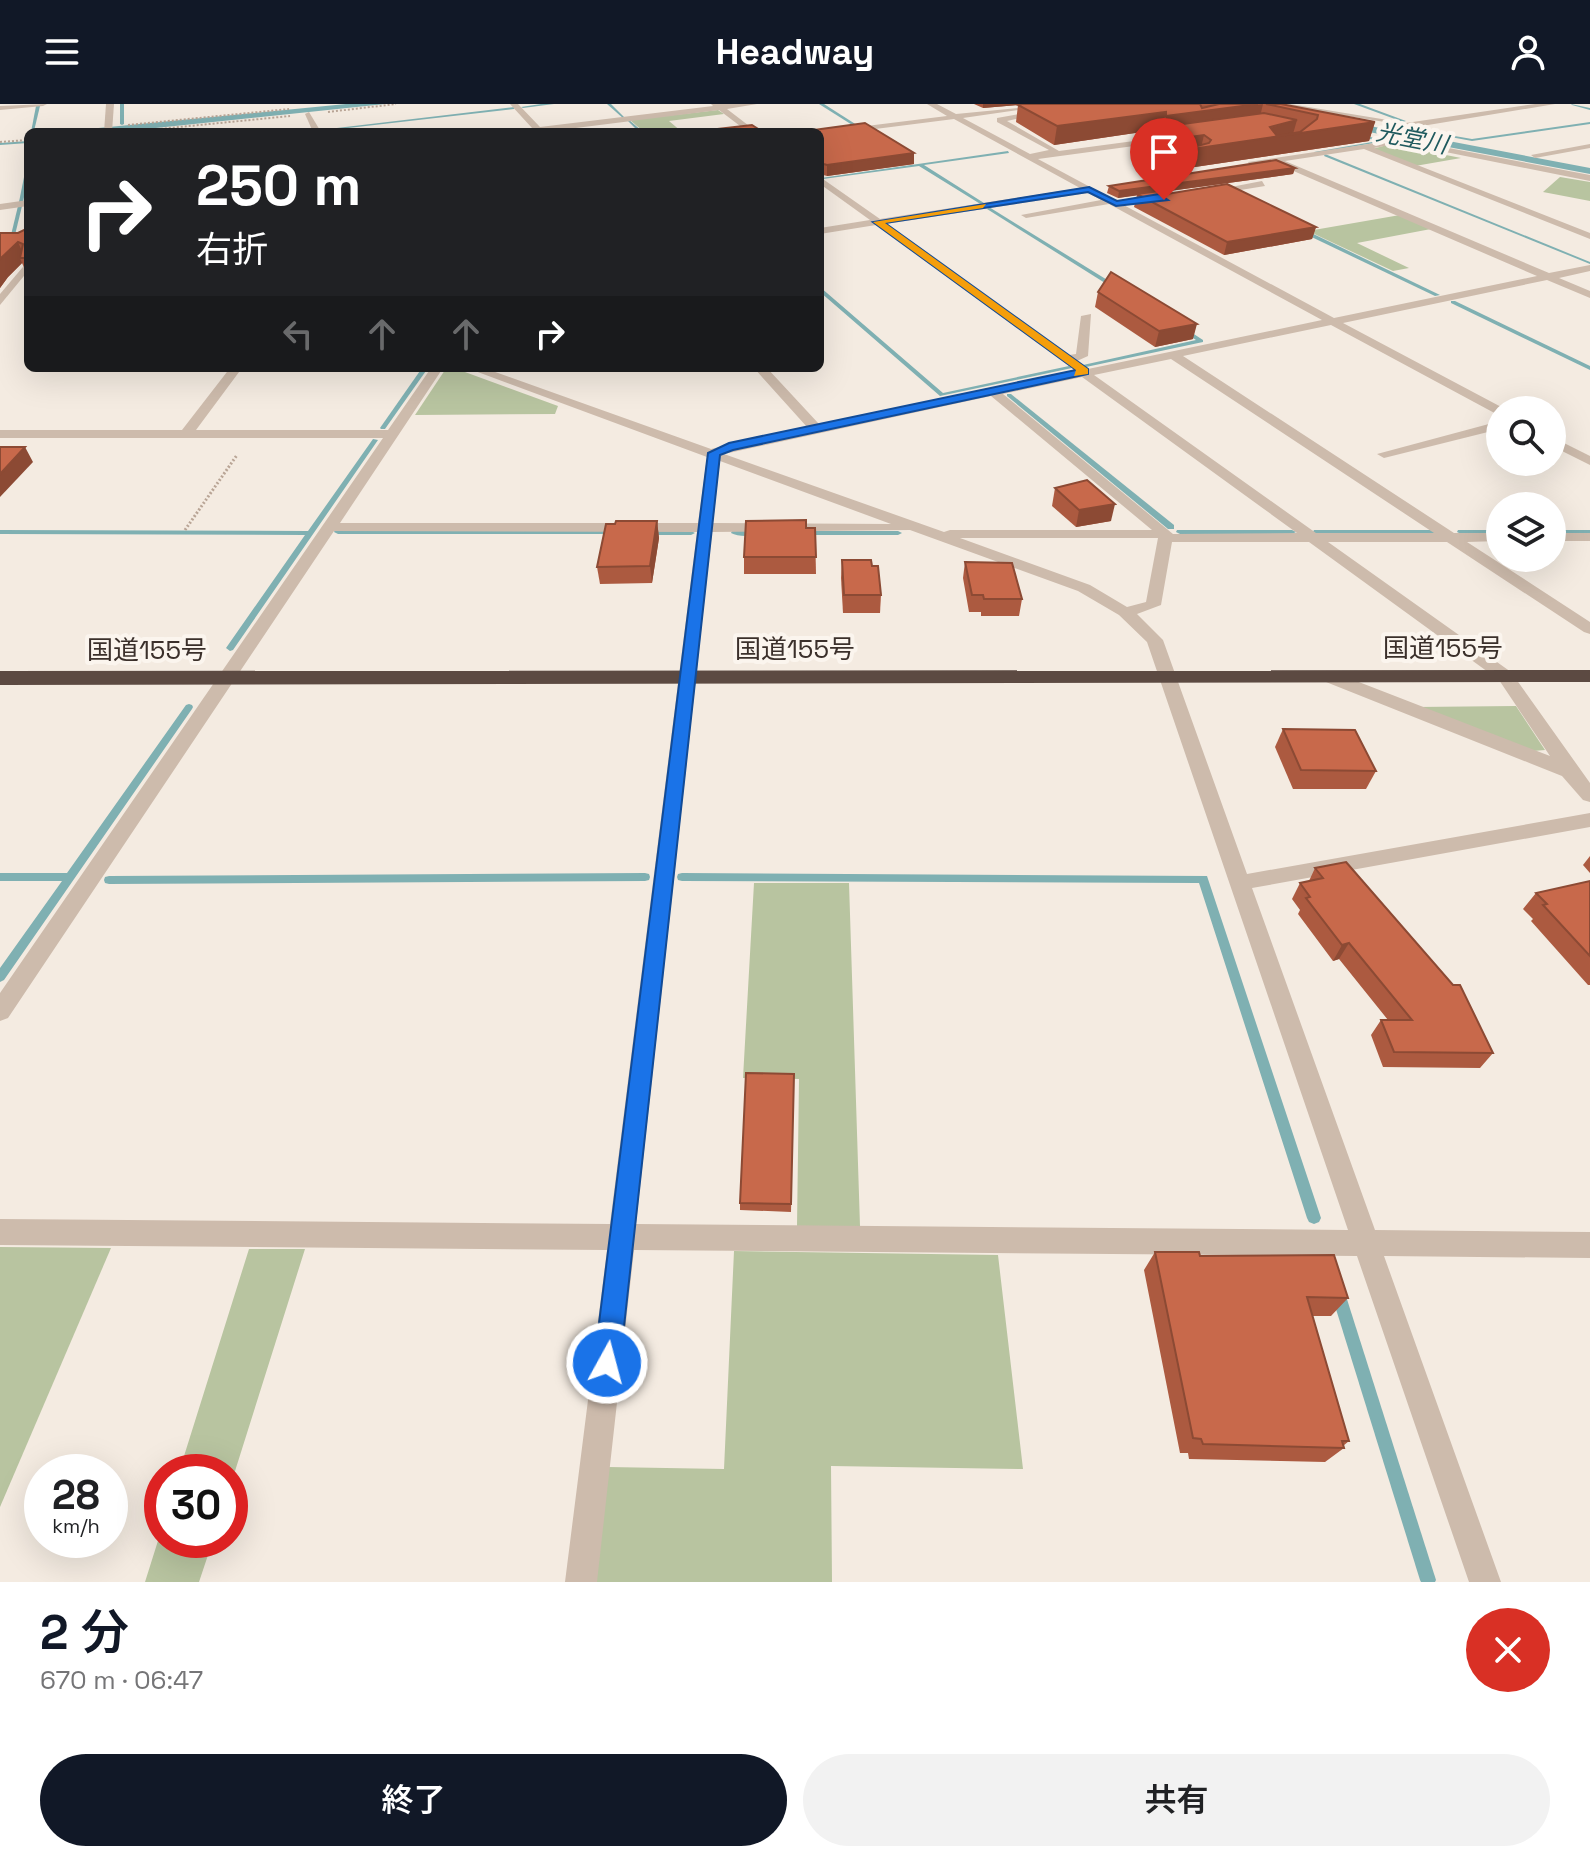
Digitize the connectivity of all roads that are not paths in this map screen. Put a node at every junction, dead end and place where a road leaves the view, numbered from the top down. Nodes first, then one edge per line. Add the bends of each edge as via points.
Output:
1 (43, 104) edge
2 (110, 104) edge
3 (514, 104) edge
4 (753, 104) edge
5 (931, 104) edge
6 (1275, 104) edge
7 (1349, 104) edge
8 (1551, 104) edge
9 (717, 106) edge
10 (1038, 106) junction
11 (1060, 107) edge
12 (0, 108) edge
13 (306, 108) edge
14 (1049, 112) junction
15 (955, 117) junction
16 (1405, 124) junction
17 (108, 128) edge
18 (315, 128) edge
19 (536, 128) edge
20 (560, 128) edge
21 (747, 128) edge
22 (824, 133) edge
23 (1197, 134) edge
24 (1423, 134) junction
25 (1371, 135) edge
26 (1436, 136) dead end
27 (1401, 141) junction
28 (1412, 142) junction
29 (1128, 144) junction
30 (1590, 146) edge
31 (1363, 147) junction
32 (1520, 152) dead end
33 (1047, 155) junction
34 (1535, 155) junction
35 (1029, 157) junction
36 (1205, 159) edge
37 (1275, 160) junction
38 (1562, 160) dead end
39 (1244, 165) edge
40 (1590, 178) edge
41 (824, 183) edge
42 (1262, 184) edge
43 (1104, 187) dead end
44 (1089, 189) junction
45 (1192, 195) edge
46 (1130, 201) edge
47 (1113, 202) junction
48 (24, 204) edge
49 (0, 207) edge
50 (1026, 215) dead end
51 (878, 222) junction
52 (824, 230) edge
53 (1590, 236) edge
54 (1590, 268) edge
55 (24, 269) edge
56 (1548, 277) junction
57 (1590, 295) edge
58 (0, 302) edge
59 (1087, 316) dead end
60 (1334, 322) junction
61 (1172, 354) junction
62 (1068, 359) junction
63 (233, 372) edge
64 (434, 372) edge
65 (484, 372) edge
66 (764, 372) edge
67 (1083, 372) junction
68 (992, 391) junction
69 (1486, 404) edge
70 (1486, 428) edge
71 (816, 429) junction
72 (0, 434) edge
73 (186, 434) junction
74 (392, 434) junction
75 (1566, 448) edge
76 (714, 453) junction
77 (1384, 454) dead end
78 (1590, 461) edge
79 (328, 527) junction
80 (705, 527) junction
81 (920, 528) junction
82 (936, 534) junction
83 (1166, 536) junction
84 (1313, 537) junction
85 (1449, 537) junction
86 (1486, 537) edge
87 (1566, 537) edge
88 (1590, 537) edge
89 (1125, 612) junction
90 (1590, 629) edge
91 (1166, 676) junction
92 (1327, 676) junction
93 (1505, 676) junction
94 (1590, 676) edge
95 (686, 677) junction
96 (0, 678) edge
97 (224, 678) junction
98 (1569, 771) junction
99 (1590, 779) edge
100 (1590, 795) edge
101 (1590, 820) edge
102 (1239, 883) junction
103 (0, 1011) edge
104 (0, 1232) edge
105 (622, 1237) junction
106 (1366, 1244) junction
107 (1590, 1245) edge
108 (581, 1582) edge
109 (1485, 1582) edge

1 - 12 street
2 - 17 street
3 - 19 street
4 - 9 street
5 - 15 street
6 - 16 street
7 - 16 street
8 - 16 street
9 - 20 street
9 - 21 street
10 - 11 street
10 - 14 street
10 - 15 street
11 - 14 street
13 - 18 street
14 - 33 street via 1000,120 1055,150
15 - 22 street
15 - 35 street
16 - 24 street via 1405,129
23 - 29 street
24 - 26 street
24 - 28 street
25 - 27 street
27 - 28 street
27 - 31 street
28 - 40 street
29 - 33 street
29 - 36 street via 1177,163
30 - 34 street
31 - 37 street
31 - 53 street
32 - 34 street
33 - 35 street
34 - 38 street
35 - 44 street
37 - 39 street
37 - 56 street
41 - 51 street
42 - 45 street
43 - 44 street
44 - 47 street
44 - 51 street
46 - 47 street
47 - 50 street
47 - 60 street
48 - 49 street
51 - 52 street
51 - 62 street
54 - 56 street
55 - 58 street
56 - 57 street
56 - 60 street
59 - 62 street via 1082,356
60 - 61 street
60 - 69 street
61 - 67 street
61 - 85 street
62 - 67 street
63 - 73 street
64 - 74 street
65 - 76 street
66 - 71 street
67 - 68 street
67 - 84 street
68 - 71 street
68 - 83 street
70 - 77 street
71 - 76 street
72 - 73 street
73 - 74 street
74 - 79 street
75 - 78 street
76 - 80 street
76 - 81 street
79 - 80 street
79 - 97 street
80 - 81 street
80 - 95 street
81 - 82 street
82 - 83 street
82 - 89 street via 1084,588
83 - 84 street
83 - 89 street via 1153,605
84 - 85 street
84 - 93 street
85 - 86 street
85 - 90 street
87 - 88 street
89 - 91 street via 1155,640
91 - 92 highway, 国道155号
91 - 95 highway, 国道155号
91 - 102 street
92 - 93 highway, 国道155号
92 - 98 street
93 - 94 highway, 国道155号
93 - 98 street
95 - 97 highway, 国道155号
95 - 105 street
96 - 97 highway, 国道155号
97 - 103 street
98 - 99 street
98 - 100 street
101 - 102 street
102 - 106 street
104 - 105 street
105 - 106 street
105 - 108 street
106 - 107 street
106 - 109 street

